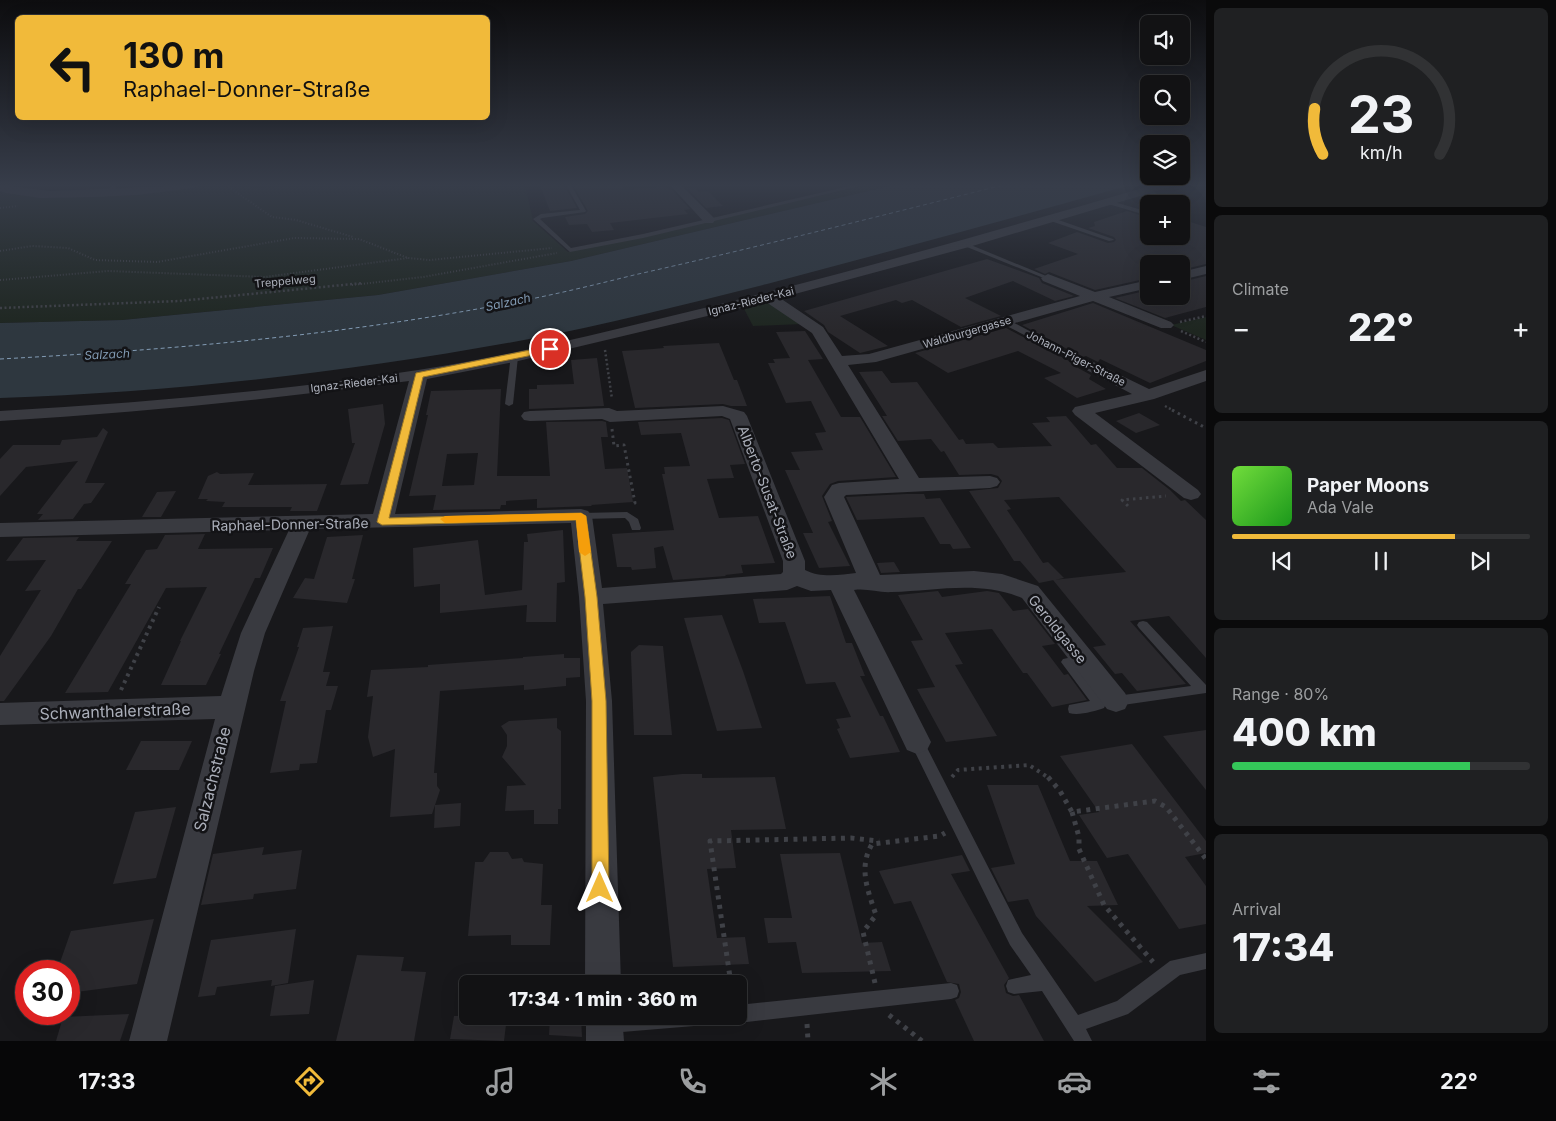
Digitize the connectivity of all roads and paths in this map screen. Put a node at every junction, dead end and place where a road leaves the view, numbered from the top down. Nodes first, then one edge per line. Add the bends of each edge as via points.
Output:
1 (341, 234) edge
2 (552, 234) edge
3 (640, 234) edge
4 (1000, 234) edge
5 (1092, 234) edge
6 (359, 239) junction
7 (1111, 240) dead end
8 (964, 244) junction
9 (567, 248) junction
10 (0, 251) edge
11 (408, 258) junction
12 (1206, 270) edge
13 (1190, 274) edge
14 (1048, 278) joint
15 (0, 280) edge
16 (1140, 286) edge
17 (1095, 296) junction
18 (768, 297) junction
19 (0, 308) edge
20 (1206, 316) edge
21 (1004, 321) junction
22 (1166, 325) junction
23 (603, 338) junction
24 (1206, 342) edge
25 (514, 356) junction
26 (838, 361) junction
27 (1085, 363) joint
28 (419, 375) junction
29 (1206, 375) edge
30 (1148, 395) junction
31 (509, 404) dead end
32 (1164, 406) dead end
33 (609, 415) junction
34 (0, 416) edge
35 (530, 416) dead end
36 (1206, 428) edge
37 (990, 482) dead end
38 (908, 485) junction
39 (1191, 494) joint
40 (1128, 506) dead end
41 (616, 514) junction
42 (581, 516) junction
43 (382, 522) junction
44 (302, 524) junction
45 (636, 528) dead end
46 (0, 530) edge
47 (794, 574) junction
48 (867, 580) junction
49 (841, 584) junction
50 (591, 597) junction
51 (159, 607) dead end
52 (1143, 625) dead end
53 (1083, 660) junction
54 (1116, 701) joint
55 (231, 707) junction
56 (1074, 709) dead end
57 (112, 711) junction
58 (0, 714) edge
59 (916, 742) joint
60 (1072, 812) junction
61 (953, 815) junction
62 (883, 841) junction
63 (1206, 859) edge
64 (1206, 961) edge
65 (603, 975) edge
66 (730, 975) edge
67 (1165, 976) junction
68 (1045, 982) junction
69 (1014, 986) dead end
70 (951, 991) dead end
71 (879, 998) junction
72 (747, 1013) edge
73 (1075, 1024) junction
74 (623, 1025) edge
75 (604, 1027) edge
76 (148, 1041) edge
77 (922, 1041) edge
78 (1083, 1041) edge

1 - 6 path
2 - 9 lane
3 - 9 lane
4 - 8 street, Ignaz-Rieder-Kai
5 - 7 lane
6 - 10 path via 294,238 157,262 95,260 68,248 32,246
6 - 11 path
8 - 14 lane
8 - 18 street, Ignaz-Rieder-Kai
9 - 11 path via 430,260
9 - 19 path, Treppelweg via 423,277 311,289 179,301
11 - 15 path via 265,277 108,272
12 - 13 street
14 - 17 street
16 - 17 street, Waldburgergasse
17 - 21 street, Waldburgergasse
17 - 22 street
18 - 23 street, Ignaz-Rieder-Kai
18 - 26 street via 818,330
20 - 22 path
21 - 26 street, Waldburgergasse via 870,359
21 - 27 lane, Johann-Piger-Straße
22 - 24 path
23 - 25 street, Ignaz-Rieder-Kai
23 - 33 path via 614,411
25 - 28 street, Ignaz-Rieder-Kai
25 - 31 lane
26 - 38 street via 912,484
27 - 30 street, Johann-Piger-Straße
28 - 34 street, Ignaz-Rieder-Kai via 216,399
28 - 43 street
29 - 30 street, Johann-Piger-Straße
30 - 39 street, Johann-Piger-Straße via 1082,411
32 - 36 path
33 - 35 street, Alberto-Susat-Straße
33 - 41 path via 614,446 624,445 635,503 614,504
33 - 47 street, Alberto-Susat-Straße via 723,411 738,416 794,561
37 - 38 street
38 - 48 street via 845,488 835,493 835,502 869,576
39 - 40 path via 1122,500
41 - 42 lane
41 - 45 lane via 632,517
42 - 43 street, Raphael-Donner-Straße
42 - 50 street
43 - 44 street, Raphael-Donner-Straße
44 - 46 street, Raphael-Donner-Straße
44 - 55 street, Salzachstraße via 253,633
47 - 49 street, Geroldgasse via 811,583
47 - 50 street, Alberto-Susat-Straße via 787,582
48 - 49 street, Geroldgasse
48 - 53 street, Geroldgasse via 884,584 987,578 1015,585 1030,592
49 - 59 street
50 - 65 street via 599,701
51 - 57 path
52 - 54 lane via 1202,689
53 - 54 street, Geroldgasse
53 - 56 lane via 1066,662 1100,704
55 - 57 street, Schwanthalerstraße
55 - 76 street, Salzachstraße
57 - 58 street, Schwanthalerstraße
59 - 61 lane
60 - 61 path via 1063,793 1039,769 1029,765 958,770 951,779
60 - 63 path via 1160,802
60 - 67 path via 1079,849 1104,905
61 - 62 path via 951,828 940,836
61 - 68 lane via 1016,939
62 - 66 path via 851,838 710,841
62 - 71 path via 872,844 866,852 863,869 876,915 864,932
64 - 67 lane via 1176,967
67 - 73 lane via 1122,1008
68 - 69 lane
68 - 73 lane
70 - 71 lane
71 - 72 lane
71 - 77 path via 884,1011
73 - 78 lane
74 - 75 lane

